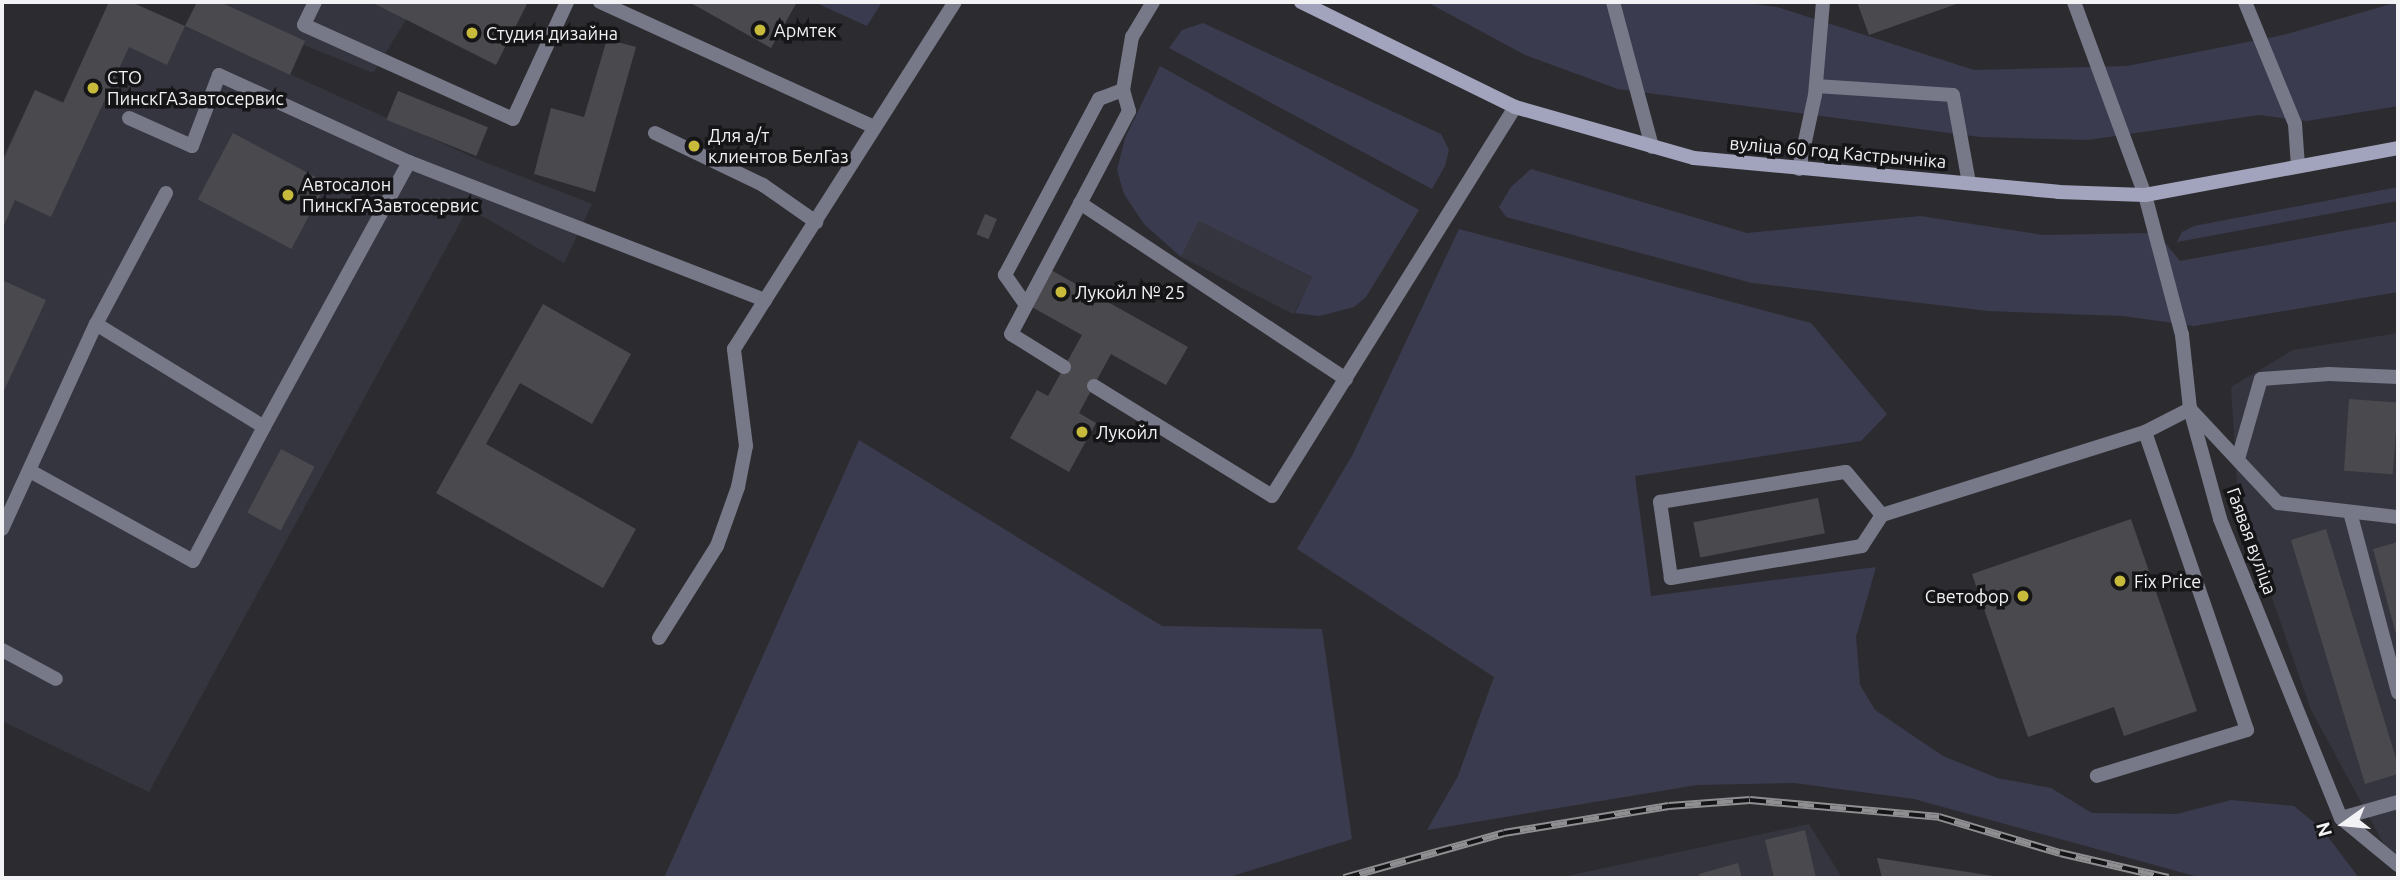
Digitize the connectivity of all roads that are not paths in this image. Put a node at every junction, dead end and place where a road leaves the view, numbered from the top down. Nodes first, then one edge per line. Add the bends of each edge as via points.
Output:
1 (315, 2) edge
2 (567, 2) edge
3 (600, 2) edge
4 (955, 2) edge
5 (1153, 2) edge
6 (1301, 2) edge
7 (1613, 2) edge
8 (1823, 2) edge
9 (2074, 2) edge
10 (2245, 2) edge
11 (1816, 86) junction
12 (1123, 90) junction
13 (1515, 107) junction
14 (129, 118) dead end
15 (874, 127) junction
16 (655, 133) dead end
17 (1652, 147) junction
18 (2398, 148) edge
19 (409, 162) junction
20 (2298, 166) junction
21 (1799, 169) junction
22 (1969, 183) junction
23 (166, 193) dead end
24 (2145, 195) junction
25 (1080, 203) junction
26 (816, 222) junction
27 (765, 300) junction
28 (1026, 305) junction
29 (96, 324) junction
30 (1065, 367) dead end
31 (2398, 377) edge
32 (1346, 379) junction
33 (1094, 386) dead end
34 (2190, 409) junction
35 (264, 427) junction
36 (2145, 432) junction
37 (2238, 459) junction
38 (30, 471) junction
39 (2350, 512) junction
40 (1882, 515) junction
41 (2398, 517) edge
42 (2, 529) edge
43 (659, 638) dead end
44 (2, 650) edge
45 (56, 679) dead end
46 (2398, 693) edge
47 (2097, 776) dead end
48 (2398, 802) edge
49 (2341, 818) junction
50 (2398, 865) edge

1 - 2 lane via 304,25 513,119
3 - 15 lane
4 - 15 lane
5 - 12 lane via 1132,37
6 - 13 street, вуліца 60 год Кастрычніка
7 - 17 lane
8 - 11 lane
9 - 24 lane, Гаявая вуліца
10 - 20 lane via 2295,124
11 - 21 lane
11 - 22 lane via 1953,95
12 - 25 lane via 1129,111
12 - 28 lane via 1099,99 1005,275
13 - 17 street, вуліца 60 год Кастрычніка
13 - 32 lane
14 - 19 lane via 192,146 219,75
15 - 26 lane
16 - 26 lane via 763,186
17 - 21 street, вуліца 60 год Кастрычніка via 1694,158
18 - 20 street, вуліца 60 год Кастрычніка
19 - 27 lane
19 - 35 lane
20 - 24 street, вуліца 60 год Кастрычніка
21 - 22 street, вуліца 60 год Кастрычніка
22 - 24 street, вуліца 60 год Кастрычніка
23 - 29 lane
24 - 34 lane, Гаявая вуліца via 2182,335
25 - 28 lane
25 - 32 lane
26 - 27 lane
27 - 43 lane via 734,349 746,446 738,487 717,546
28 - 30 lane via 1011,334
29 - 35 lane
29 - 38 lane
31 - 37 lane via 2329,374 2261,379
32 - 33 lane via 1272,496
34 - 36 lane
34 - 37 lane
34 - 49 lane, Гаявая вуліца via 2220,519
35 - 38 lane via 193,561
36 - 40 lane
36 - 47 lane via 2246,730
37 - 39 lane via 2278,503
38 - 42 lane
39 - 41 lane
39 - 46 lane
40 - 40 lane via 1862,546 1671,578 1660,502 1846,472
44 - 45 lane
48 - 49 lane
49 - 50 lane, Гаявая вуліца

